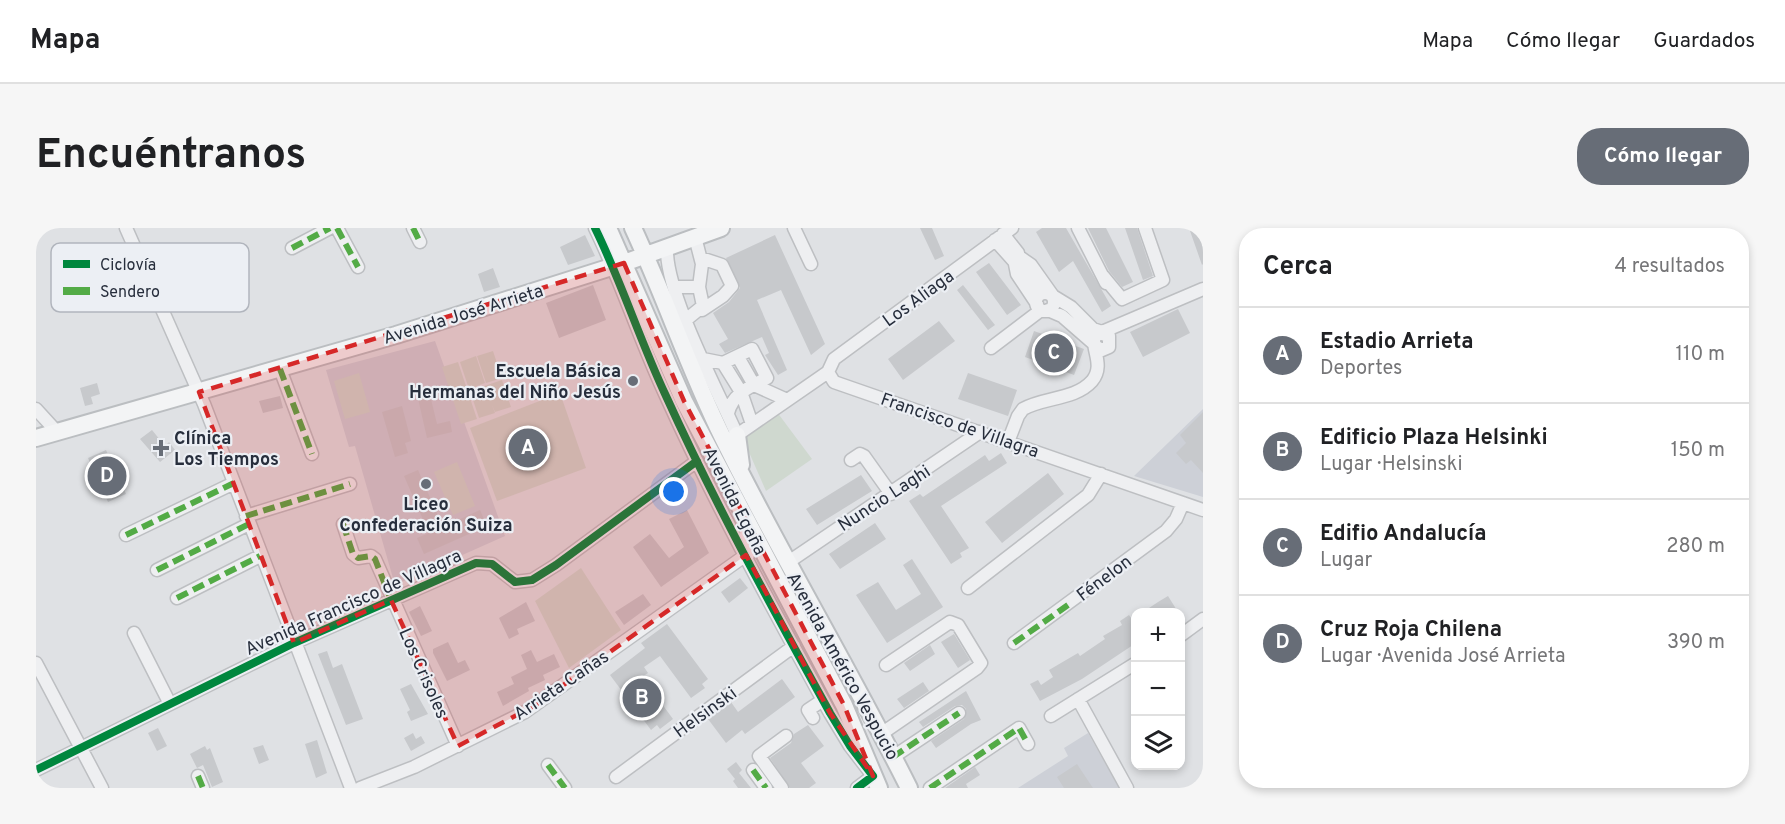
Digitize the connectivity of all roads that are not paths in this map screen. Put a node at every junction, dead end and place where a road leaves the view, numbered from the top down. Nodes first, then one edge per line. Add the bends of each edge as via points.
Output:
1 (126, 228) edge
2 (330, 228) edge
3 (337, 228) edge
4 (413, 228) edge
5 (595, 228) edge
6 (608, 228) edge
7 (633, 228) edge
8 (721, 228) edge
9 (794, 228) edge
10 (1078, 228) edge
11 (1145, 228) edge
12 (1004, 234) edge
13 (695, 237) junction
14 (420, 242) dead end
15 (133, 243) edge
16 (667, 246) junction
17 (292, 248) dead end
18 (645, 255) junction
19 (701, 258) junction
20 (1019, 262) junction
21 (619, 264) junction
22 (811, 264) dead end
23 (358, 267) dead end
24 (1103, 276) junction
25 (1036, 286) dead end
26 (675, 287) junction
27 (699, 288) junction
28 (1203, 289) edge
29 (1112, 294) dead end
30 (1053, 296) junction
31 (1042, 308) junction
32 (702, 310) junction
33 (163, 312) edge
34 (687, 319) junction
35 (1107, 340) junction
36 (1094, 345) junction
37 (991, 348) dead end
38 (685, 355) junction
39 (702, 359) junction
40 (723, 363) junction
41 (280, 369) junction
42 (828, 372) junction
43 (754, 385) junction
44 (199, 392) junction
45 (741, 392) junction
46 (785, 399) junction
47 (36, 409) edge
48 (728, 413) junction
49 (752, 424) junction
50 (57, 432) junction
51 (980, 432) junction
52 (737, 435) junction
53 (36, 438) edge
54 (1012, 443) junction
55 (312, 454) dead end
56 (851, 460) dead end
57 (697, 461) junction
58 (1101, 474) junction
59 (743, 477) junction
60 (234, 483) junction
61 (350, 484) dead end
62 (891, 494) junction
63 (1184, 503) junction
64 (1203, 510) edge
65 (248, 520) junction
66 (343, 524) dead end
67 (749, 524) junction
68 (126, 535) dead end
69 (746, 555) junction
70 (260, 556) junction
71 (787, 563) junction
72 (157, 570) dead end
73 (968, 588) dead end
74 (177, 598) dead end
75 (391, 600) junction
76 (1202, 621) edge
77 (134, 633) dead end
78 (1185, 633) edge
79 (1014, 642) dead end
80 (294, 643) junction
81 (794, 646) junction
82 (36, 663) edge
83 (886, 665) dead end
84 (1131, 666) edge
85 (168, 699) junction
86 (1078, 699) junction
87 (823, 700) junction
88 (807, 709) dead end
89 (959, 712) dead end
90 (1051, 716) dead end
91 (881, 734) junction
92 (786, 736) dead end
93 (1028, 744) dead end
94 (458, 746) junction
95 (81, 748) junction
96 (893, 757) junction
97 (548, 765) dead end
98 (36, 770) edge
99 (753, 770) dead end
100 (616, 777) dead end
101 (876, 782) edge
102 (906, 783) edge
103 (102, 788) edge
104 (351, 788) edge
105 (360, 788) edge
106 (565, 788) edge
107 (766, 788) edge
108 (782, 788) edge
109 (857, 788) edge
110 (930, 788) edge
111 (1127, 788) edge

1 - 15 street
2 - 17 street
3 - 23 street
4 - 14 street
5 - 21 street, Avenida Egaña
6 - 21 main road, Avenida Américo Vespucio
7 - 18 main road, Avenida Américo Vespucio
8 - 13 main road, Avenida José Arrieta
9 - 22 street
10 - 24 street
11 - 24 street via 1163,280 1122,299
12 - 20 street
12 - 42 street, Los Aliaga via 834,359
13 - 16 main road, Avenida José Arrieta
13 - 19 street
16 - 18 main road, Avenida José Arrieta
16 - 26 street
18 - 21 main road, Avenida José Arrieta
18 - 38 main road, Avenida Américo Vespucio
19 - 27 street
19 - 32 street via 722,265 732,286
20 - 25 street
20 - 30 street via 1031,265
20 - 31 street via 1017,274
21 - 41 main road, Avenida José Arrieta
21 - 57 street, Avenida Egaña via 649,357
21 - 67 main road, Avenida Américo Vespucio via 684,401
24 - 29 street
26 - 27 street
26 - 34 street
27 - 32 street
28 - 35 street via 1124,324
30 - 31 street via 1054,306
30 - 35 street
31 - 36 street via 1062,316
31 - 37 street
32 - 34 street
33 - 44 street
34 - 39 street
35 - 36 street via 1101,350
35 - 54 street via 1104,373 1091,392 1082,399 1026,416
36 - 54 street via 1099,365 1090,382 1075,392 1023,409
38 - 39 street
38 - 59 main road, Avenida Américo Vespucio
39 - 40 street
39 - 48 street
40 - 43 street via 752,349 767,378
40 - 45 street
41 - 44 main road, Avenida José Arrieta via 261,368
41 - 55 street
42 - 46 street
42 - 51 street, Francisco de Villagra via 834,382
43 - 45 street
43 - 46 street
44 - 50 main road, Avenida José Arrieta
44 - 60 street
45 - 48 street via 731,402
45 - 49 street
46 - 49 street
47 - 50 street
48 - 52 street
49 - 52 street
50 - 53 main road, Avenida José Arrieta
51 - 54 street, Francisco de Villagra
51 - 62 street, Nuncio Laghi
52 - 59 main road
54 - 58 street, Francisco de Villagra
56 - 62 street via 860,454 864,456
57 - 69 street, Avenida Egaña
57 - 75 street, Avenida Francisco de Villagra via 532,580 515,582 492,564 481,562
58 - 63 street, Francisco de Villagra
58 - 73 street via 1088,495
59 - 71 main road, Avenida Américo Vespucio
60 - 65 street
60 - 68 street
61 - 65 street
62 - 71 street, Nuncio Laghi
63 - 64 street, Francisco de Villagra
63 - 79 street, Fénelon via 1170,528
65 - 70 street
65 - 72 street
66 - 75 street, Los Crisoles via 353,554 375,559
67 - 69 main road
67 - 101 main road, Avenida Américo Vespucio via 844,705
69 - 81 street, Avenida Egaña
69 - 94 street, Arrieta Cañas via 534,706
70 - 74 street
70 - 80 street
71 - 91 main road, Avenida Américo Vespucio
75 - 80 street, Avenida Francisco de Villagra
75 - 94 street, Los Crisoles
76 - 78 street
77 - 85 street
80 - 85 street, Avenida Francisco de Villagra
80 - 104 street
81 - 87 street, Avenida Egaña
81 - 100 street, Helsinski
82 - 95 street
83 - 91 street via 950,622 958,625 981,663
84 - 86 street
85 - 95 street, Avenida Francisco de Villagra
86 - 90 street
86 - 111 street
87 - 88 street
87 - 101 street, Avenida Egaña
89 - 96 street
91 - 96 main road, Avenida Américo Vespucio
92 - 108 street via 759,756
93 - 110 street via 1018,728
94 - 105 street, Arrieta Cañas
95 - 98 street, Avenida Francisco de Villagra
95 - 103 street
96 - 102 main road, Avenida Américo Vespucio
97 - 106 street
99 - 107 street
101 - 102 main road via 888,772
101 - 109 street

